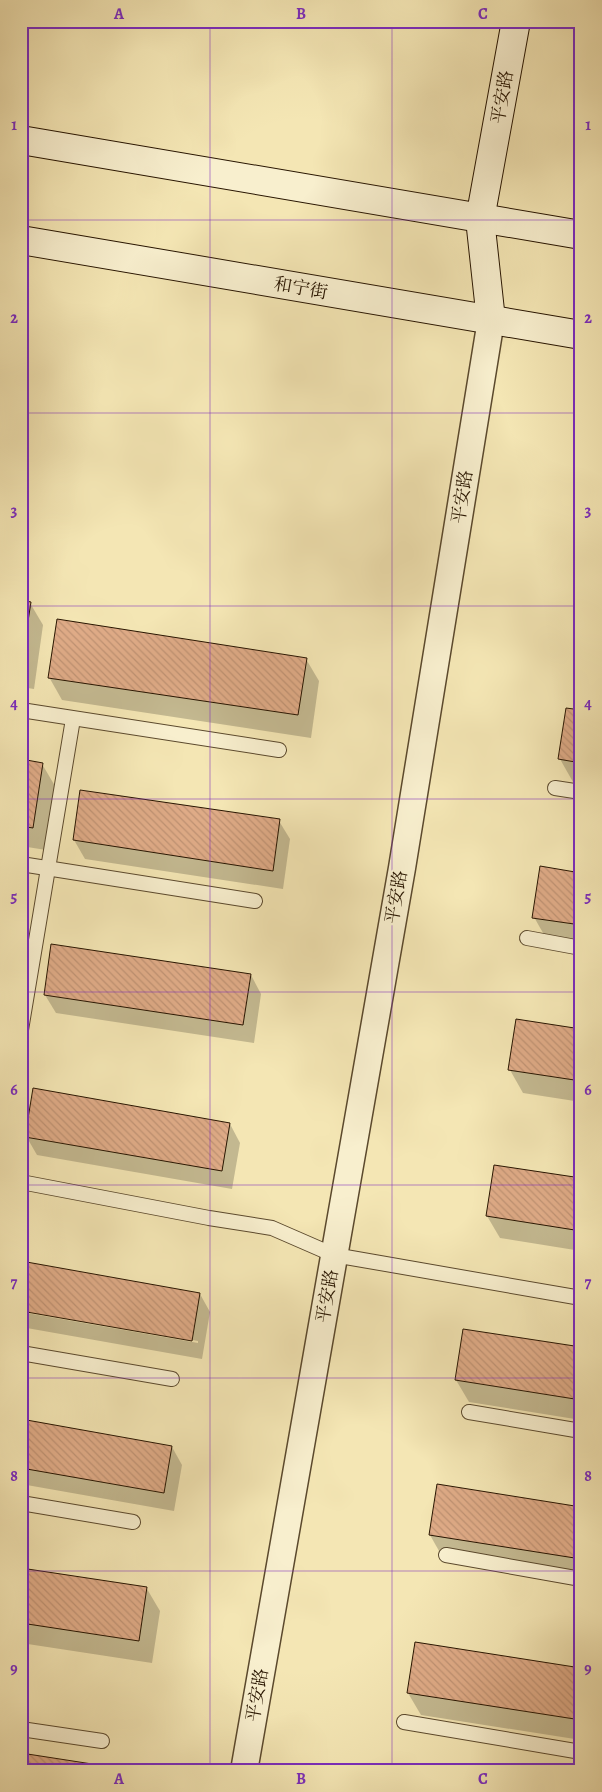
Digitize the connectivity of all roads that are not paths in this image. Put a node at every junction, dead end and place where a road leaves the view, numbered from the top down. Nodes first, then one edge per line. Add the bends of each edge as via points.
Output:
1 (516, 21) edge
2 (21, 140) edge
3 (480, 219) junction
4 (581, 235) edge
5 (21, 240) edge
6 (491, 320) junction
7 (581, 336) edge
8 (21, 710) edge
9 (72, 719) junction
10 (279, 750) dead end
11 (555, 788) dead end
12 (581, 792) edge
13 (21, 864) edge
14 (48, 869) junction
15 (255, 901) dead end
16 (527, 938) dead end
17 (581, 948) edge
18 (21, 1030) edge
19 (21, 1182) edge
20 (334, 1255) junction
21 (581, 1298) edge
22 (21, 1353) edge
23 (172, 1379) dead end
24 (469, 1412) dead end
25 (581, 1431) edge
26 (21, 1503) edge
27 (133, 1522) dead end
28 (446, 1555) dead end
29 (581, 1579) edge
30 (404, 1722) dead end
31 (21, 1729) edge
32 (102, 1741) dead end
33 (581, 1752) edge
34 (244, 1771) edge

1 - 3 main road, 平安路
2 - 3 main road
3 - 4 main road
3 - 6 main road, 平安路
5 - 6 main road, 和宁街
6 - 7 main road, 和宁街
6 - 20 street, 平安路 via 400,878
8 - 9 lane
9 - 10 lane
9 - 14 lane
11 - 12 lane
13 - 14 lane
14 - 15 lane
14 - 18 lane
16 - 17 lane
19 - 20 lane via 272,1228
20 - 21 lane
20 - 34 street, 平安路
22 - 23 lane
24 - 25 lane
26 - 27 lane
28 - 29 lane
30 - 33 lane
31 - 32 lane

